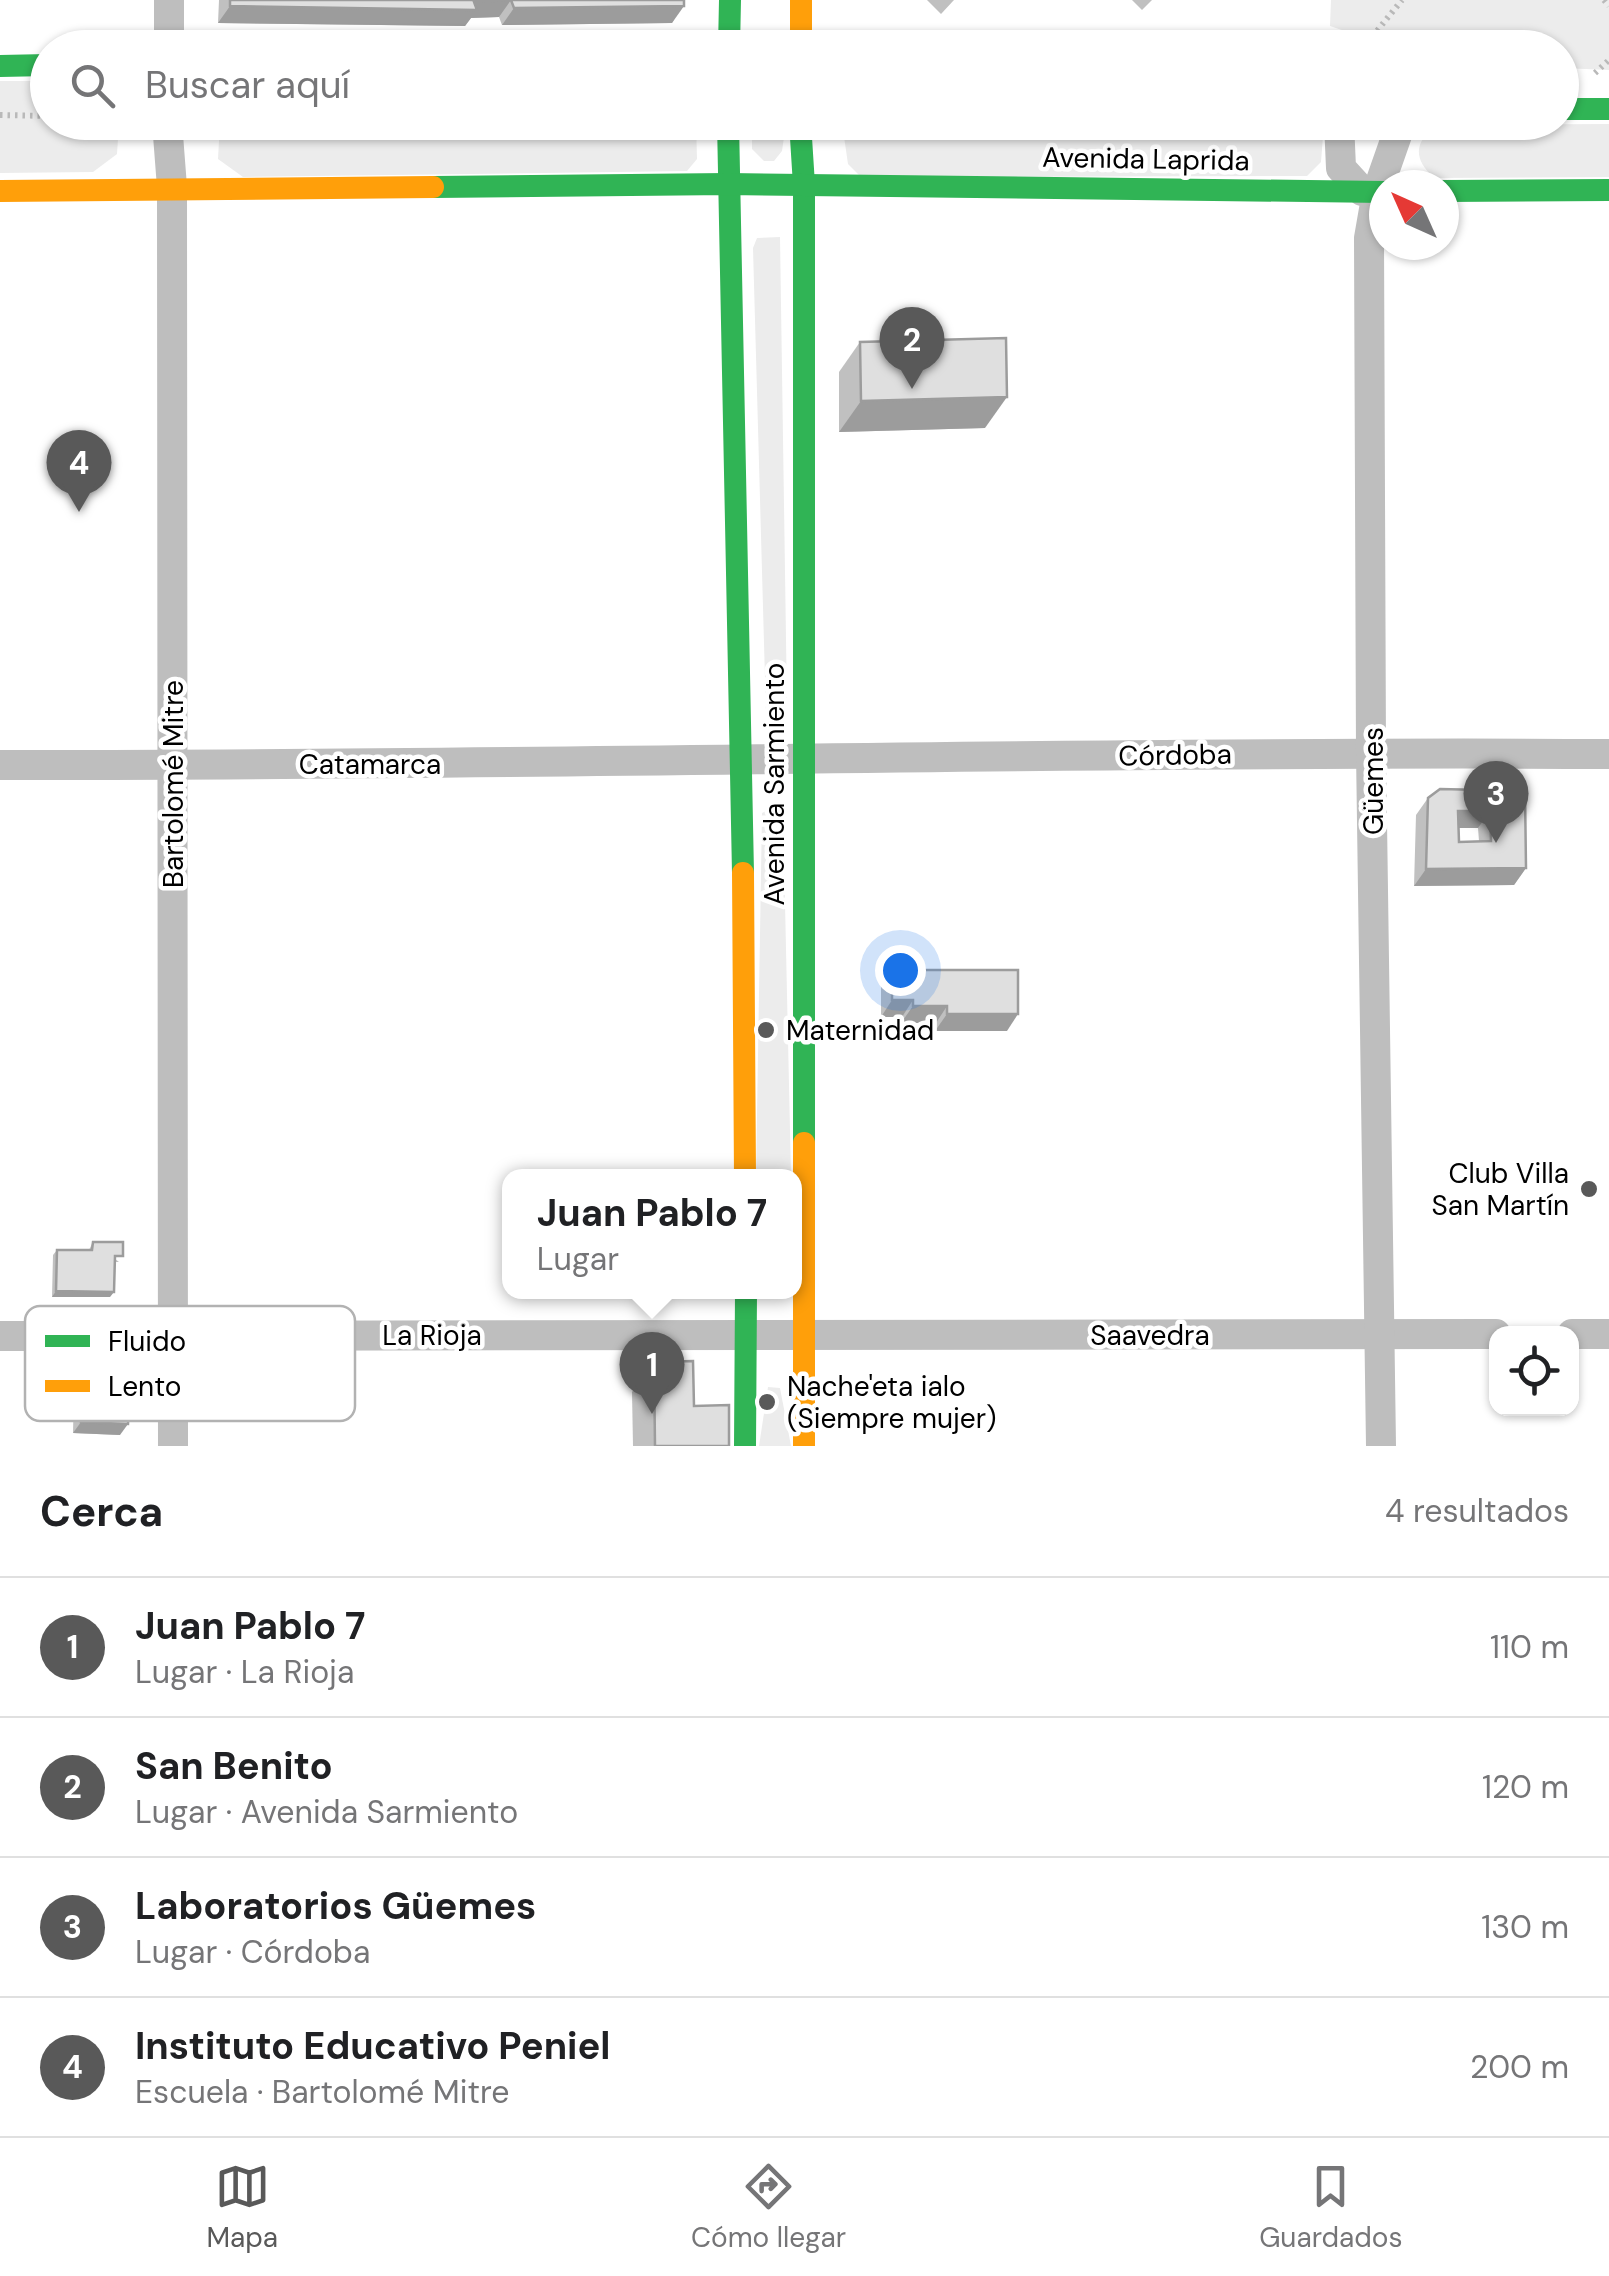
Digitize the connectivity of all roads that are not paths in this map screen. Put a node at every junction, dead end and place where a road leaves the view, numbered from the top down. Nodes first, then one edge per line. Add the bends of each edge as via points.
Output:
1 (169, 0) edge
2 (730, 0) edge
3 (801, 0) edge
4 (169, 30) edge
5 (729, 30) edge
6 (800, 30) edge
7 (0, 66) edge
8 (30, 66) edge
9 (1579, 109) edge
10 (1609, 109) edge
11 (169, 140) edge
12 (728, 140) edge
13 (801, 140) edge
14 (1339, 140) edge
15 (1394, 140) edge
16 (1383, 170) edge
17 (728, 184) junction
18 (804, 185) junction
19 (172, 187) junction
20 (1369, 188) edge
21 (1459, 190) edge
22 (1609, 190) edge
23 (0, 191) edge
24 (1369, 192) edge
25 (1369, 260) edge
26 (1371, 752) junction
27 (1609, 754) edge
28 (804, 759) junction
29 (741, 760) junction
30 (0, 765) edge
31 (173, 765) junction
32 (745, 1169) edge
33 (746, 1299) edge
34 (172, 1306) edge
35 (1382, 1334) junction
36 (1489, 1334) edge
37 (1579, 1334) edge
38 (1609, 1334) edge
39 (355, 1335) edge
40 (0, 1336) edge
41 (25, 1336) edge
42 (745, 1336) junction
43 (804, 1336) junction
44 (173, 1421) edge
45 (173, 1446) edge
46 (744, 1446) edge
47 (804, 1446) edge
48 (1382, 1446) edge

1 - 4 street
2 - 5 main road
3 - 6 main road
7 - 8 main road
9 - 10 main road
11 - 19 street, Bartolomé Mitre
12 - 17 main road, Avenida Sarmiento
13 - 18 main road, Avenida Sarmiento
14 - 20 street via 1340,168
15 - 16 street, Güemes
17 - 18 main road, Avenida Laprida
17 - 19 main road, Avenida Laprida
17 - 29 main road, Avenida Sarmiento
18 - 24 main road, Avenida Laprida
18 - 28 main road, Avenida Sarmiento
19 - 23 main road, Avenida Laprida
19 - 31 street, Bartolomé Mitre
21 - 22 main road
25 - 26 street, Güemes
26 - 27 street, Córdoba
26 - 28 street, Córdoba
26 - 35 street, Güemes
28 - 29 street, Córdoba
28 - 43 main road, Avenida Sarmiento
29 - 31 street, Catamarca
29 - 32 main road, Avenida Sarmiento
30 - 31 street, Catamarca
31 - 34 street, Bartolomé Mitre
33 - 42 main road
35 - 36 street, Saavedra
35 - 43 street, Saavedra
35 - 48 street, Güemes
37 - 38 street
39 - 42 street, La Rioja
40 - 41 street, La Rioja
42 - 43 street, La Rioja
42 - 46 main road
43 - 47 main road, Avenida Sarmiento
44 - 45 street, Bartolomé Mitre

